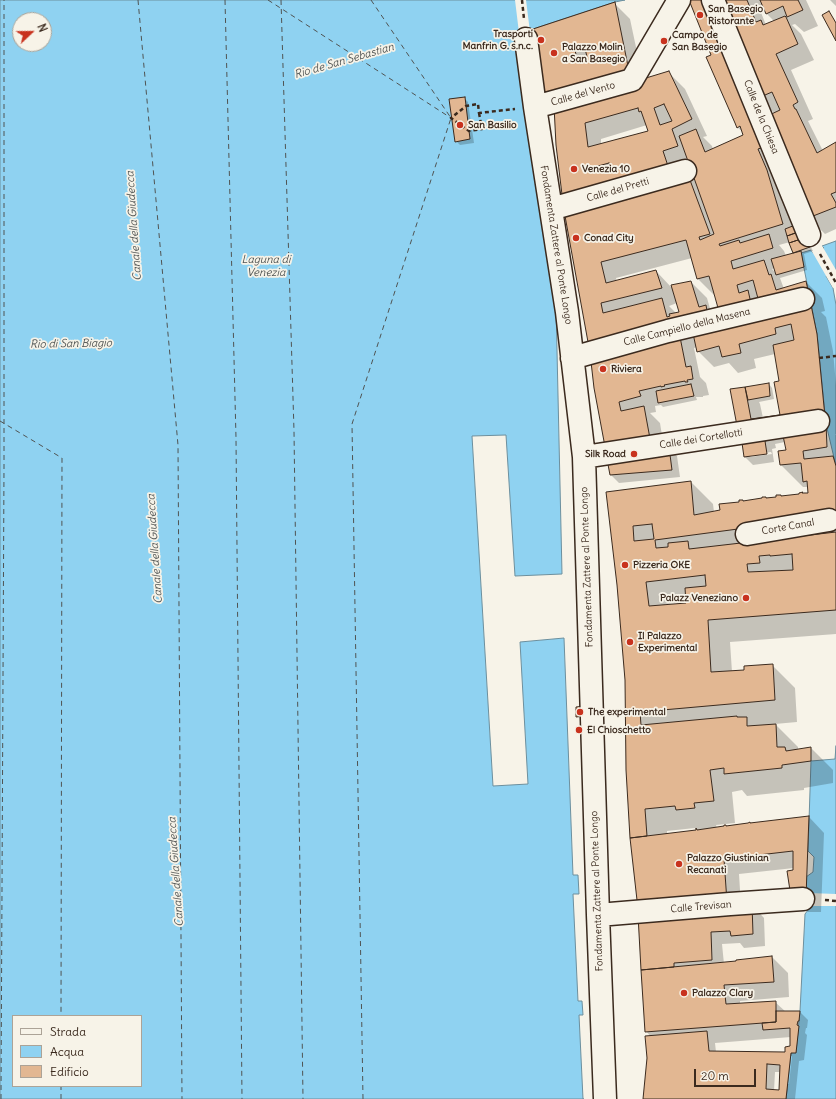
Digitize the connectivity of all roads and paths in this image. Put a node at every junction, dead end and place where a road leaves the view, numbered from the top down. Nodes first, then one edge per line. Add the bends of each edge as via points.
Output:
1 (522, 0) edge
2 (678, 0) edge
3 (713, 0) edge
4 (525, 31) joint
5 (535, 107) junction
6 (479, 113) junction
7 (685, 171) dead end
8 (551, 209) junction
9 (809, 235) dead end
10 (824, 262) dead end
11 (836, 283) edge
12 (803, 299) dead end
13 (836, 356) edge
14 (572, 358) junction
15 (819, 358) dead end
16 (818, 421) dead end
17 (584, 457) junction
18 (829, 520) dead end
19 (747, 534) dead end
20 (813, 900) joint
21 (836, 901) edge
22 (598, 915) junction
23 (605, 1099) edge

1 - 4 path
2 - 5 street, Calle del Vento via 632,80
3 - 9 street, Calle de la Chiesa
4 - 5 street, Fondamenta Zattere al Ponte Longo
5 - 6 path
5 - 8 street, Fondamenta Zattere al Ponte Longo
6 - 6 path via 478,104 466,106 451,118 469,131 482,128
7 - 8 street, Calle del Pretti
8 - 14 street, Fondamenta Zattere al Ponte Longo
10 - 11 path
12 - 14 street, Calle Campiello della Masena via 668,331
13 - 15 path
14 - 17 street, Fondamenta Zattere al Ponte Longo
16 - 17 street, Calle dei Cortellotti
17 - 22 street, Fondamenta Zattere al Ponte Longo
18 - 19 street, Corte Canal
20 - 21 path
20 - 22 street, Calle Trevisan
22 - 23 street, Fondamenta Zattere al Ponte Longo

